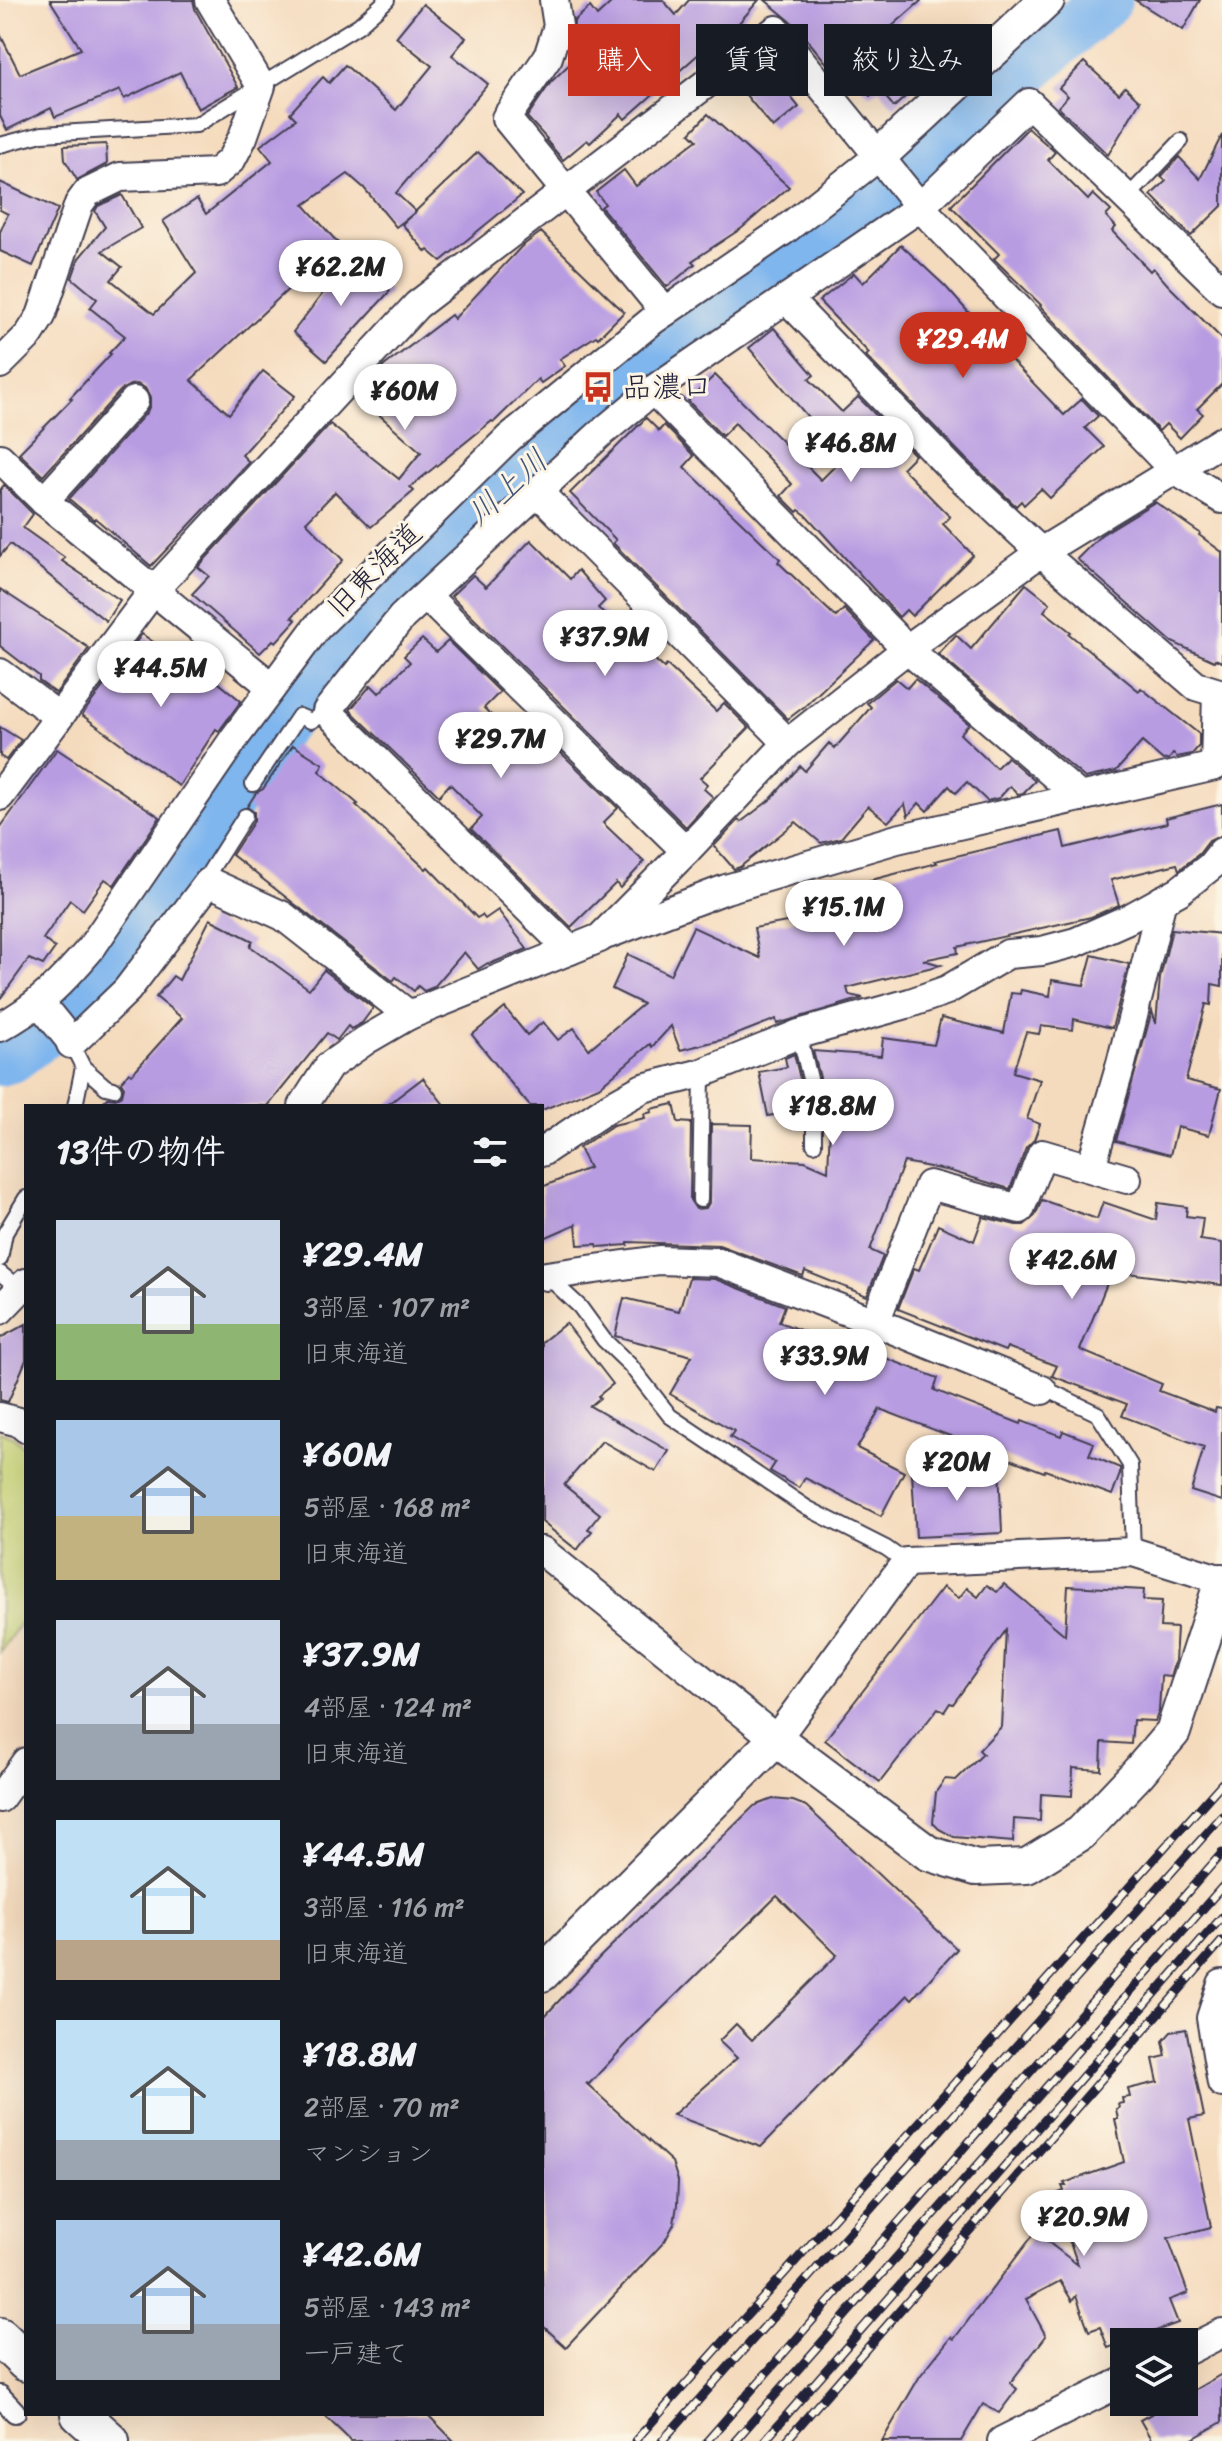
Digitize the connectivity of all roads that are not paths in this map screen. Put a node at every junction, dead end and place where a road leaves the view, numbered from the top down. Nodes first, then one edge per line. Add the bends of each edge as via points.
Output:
1 (210, 0) edge
2 (387, 0) edge
3 (554, 0) edge
4 (1047, 0) edge
5 (261, 86) junction
6 (1181, 141) dead end
7 (0, 145) edge
8 (884, 163) junction
9 (565, 190) junction
10 (1127, 198) junction
11 (918, 204) junction
12 (1222, 290) edge
13 (787, 299) junction
14 (665, 312) junction
15 (0, 364) edge
16 (653, 390) junction
17 (134, 401) dead end
18 (1222, 441) edge
19 (0, 458) edge
20 (1173, 469) junction
21 (538, 492) junction
22 (1222, 499) edge
23 (44, 501) junction
24 (1041, 552) junction
25 (153, 591) junction
26 (426, 596) junction
27 (907, 649) junction
28 (0, 673) edge
29 (272, 687) junction
30 (1220, 693) edge
31 (327, 711) junction
32 (59, 717) junction
33 (788, 743) junction
34 (253, 784) dead end
35 (0, 796) edge
36 (1080, 797) junction
37 (245, 816) dead end
38 (686, 851) junction
39 (1222, 852) edge
40 (209, 882) junction
41 (1162, 900) junction
42 (600, 938) junction
43 (570, 950) junction
44 (43, 1008) junction
45 (409, 1015) junction
46 (0, 1027) edge
47 (799, 1034) junction
48 (75, 1050) junction
49 (702, 1073) junction
50 (114, 1089) dead end
51 (75, 1104) edge
52 (304, 1104) edge
53 (814, 1144) dead end
54 (544, 1151) edge
55 (1091, 1167) junction
56 (1127, 1179) dead end
57 (700, 1200) dead end
58 (24, 1201) edge
59 (0, 1259) edge
60 (544, 1274) edge
61 (544, 1275) edge
62 (15, 1282) edge
63 (0, 1310) edge
64 (875, 1322) junction
65 (1042, 1390) joint
66 (0, 1417) edge
67 (24, 1426) edge
68 (1133, 1552) junction
69 (544, 1553) edge
70 (906, 1562) junction
71 (1222, 1581) edge
72 (776, 1739) junction
73 (24, 1765) edge
74 (0, 1798) edge
75 (544, 1972) edge
76 (1222, 1984) edge
77 (1222, 2083) edge
78 (1222, 2333) edge
79 (0, 2337) edge
80 (1198, 2345) edge
81 (24, 2360) edge
82 (1110, 2388) edge
83 (0, 2396) edge
84 (15, 2412) dead end
85 (1002, 2441) edge

1 - 5 street
2 - 5 lane via 359,25
3 - 9 street via 558,26 548,57 506,118
4 - 8 street, 旧東海道
5 - 7 lane via 196,125 42,134
5 - 15 street via 243,137 231,160 216,173 120,177 87,193 41,316
6 - 10 lane
8 - 9 street via 776,30
8 - 11 street
8 - 14 street, 旧東海道
9 - 14 street
9 - 25 street via 417,305
10 - 11 street via 1029,103
10 - 12 street
11 - 13 street
11 - 20 street
13 - 16 street
13 - 24 street via 954,471
14 - 29 street, 旧東海道 via 509,438 317,627
16 - 21 street
16 - 27 street
17 - 23 street
18 - 20 street
19 - 23 street
20 - 22 street
20 - 24 street
21 - 26 street
21 - 33 street
23 - 25 street
24 - 27 street
24 - 30 street via 1196,686
25 - 29 street
25 - 32 street
26 - 31 street via 402,617
26 - 38 street
27 - 33 street
27 - 36 street
28 - 32 street
29 - 44 street, 旧東海道 via 91,948
30 - 36 street via 1215,766
31 - 34 lane via 311,721 299,716
31 - 43 street
32 - 35 street
33 - 38 street
36 - 42 street via 897,839 726,889
37 - 40 lane via 210,871
38 - 42 street
39 - 41 street via 1211,866
40 - 45 street via 283,916
40 - 48 street
41 - 47 street via 1076,942 1008,954 947,990
41 - 55 street
42 - 43 street
43 - 45 street
44 - 46 street, 旧東海道
44 - 48 street
45 - 52 street via 329,1066
47 - 49 street
47 - 53 lane via 814,1095
48 - 50 lane via 106,1087
48 - 51 lane
49 - 54 street via 643,1088
49 - 57 lane
55 - 56 street
55 - 64 street via 1042,1154 1020,1209 929,1185
58 - 59 lane via 5,1233
60 - 64 street via 659,1260 718,1262
61 - 70 lane via 580,1307 670,1416 807,1508
62 - 63 street
64 - 65 street
65 - 68 lane via 1098,1414 1130,1465
66 - 67 street
68 - 70 street
68 - 71 street
69 - 72 street
70 - 72 street
71 - 72 street via 1173,1732 1081,1833 1027,1866 976,1868 928,1853
72 - 75 street
73 - 74 street
76 - 77 street via 1211,2018
78 - 80 street
79 - 81 main road
82 - 85 street
83 - 84 street

